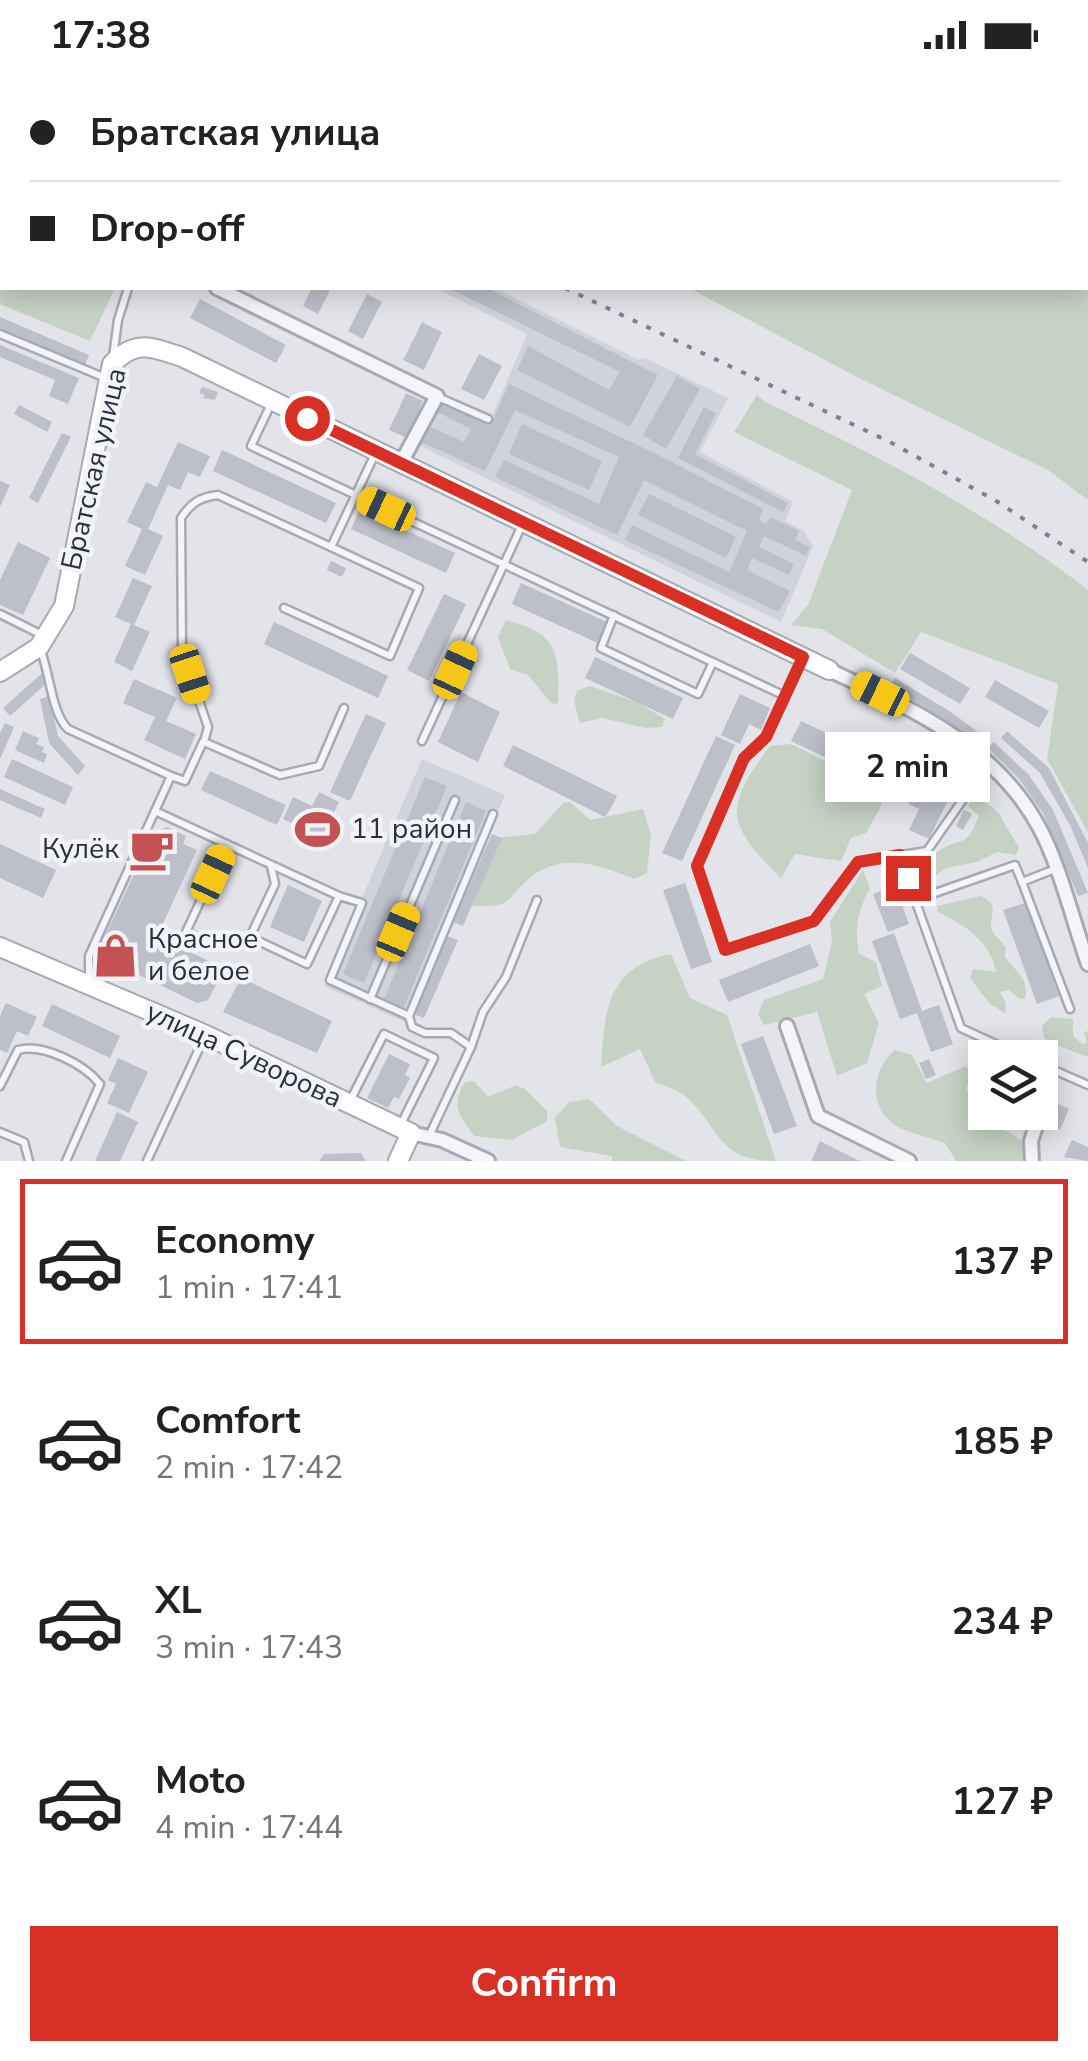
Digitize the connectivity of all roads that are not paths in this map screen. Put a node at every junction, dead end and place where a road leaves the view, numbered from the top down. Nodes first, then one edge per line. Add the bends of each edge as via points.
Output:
1 (127, 290) edge
2 (222, 290) edge
3 (0, 334) edge
4 (110, 371) junction
5 (436, 396) junction
6 (272, 401) junction
7 (488, 418) dead end
8 (376, 451) junction
9 (401, 463) junction
10 (357, 495) junction
11 (523, 522) junction
12 (331, 548) junction
13 (504, 564) junction
14 (284, 608) dead end
15 (0, 614) edge
16 (614, 616) junction
17 (42, 642) junction
18 (803, 657) junction
19 (713, 662) junction
20 (829, 670) joint
21 (0, 672) edge
22 (785, 696) junction
23 (344, 708) dead end
24 (422, 741) dead end
25 (204, 742) junction
26 (988, 764) junction
27 (171, 776) junction
28 (455, 800) dead end
29 (155, 812) junction
30 (493, 814) dead end
31 (226, 844) junction
32 (900, 855) junction
33 (270, 865) junction
34 (1055, 869) junction
35 (1022, 882) junction
36 (338, 896) junction
37 (537, 900) dead end
38 (916, 900) junction
39 (214, 945) dead end
40 (0, 947) edge
41 (1088, 964) edge
42 (89, 984) junction
43 (370, 999) junction
44 (1070, 1009) dead end
45 (408, 1016) junction
46 (788, 1026) dead end
47 (206, 1035) junction
48 (987, 1040) edge
49 (472, 1048) junction
50 (1058, 1072) edge
51 (0, 1086) edge
52 (1088, 1086) edge
53 (349, 1104) junction
54 (1035, 1130) edge
55 (0, 1132) edge
56 (413, 1132) junction
57 (29, 1161) edge
58 (66, 1161) edge
59 (146, 1161) edge
60 (398, 1161) edge
61 (488, 1161) edge
62 (909, 1161) edge
63 (1032, 1161) edge

1 - 4 lane
2 - 5 street
3 - 4 lane
4 - 6 street, Братская улица via 124,351 147,346
4 - 17 street, Братская улица via 64,606
5 - 7 lane
5 - 9 street
6 - 8 street, Братская улица
6 - 10 lane via 252,446
8 - 9 street, Братская улица
8 - 10 lane
9 - 11 street, Братская улица
10 - 12 lane
10 - 13 lane
11 - 13 lane
11 - 18 street, Братская улица
12 - 14 lane via 420,588 390,656
12 - 25 lane via 218,495 189,505 180,530 182,651 208,727
13 - 16 lane
13 - 24 lane
15 - 17 lane
16 - 19 lane
16 - 19 lane via 601,648 698,694
17 - 21 street
17 - 27 lane via 58,720
18 - 20 street, Братская улица
18 - 22 lane
19 - 22 lane
20 - 26 street, Братская улица via 947,729
22 - 32 lane via 766,737 744,758 697,866 725,950 814,921 858,862
23 - 25 lane via 319,766 300,771 280,775
25 - 27 lane via 185,781
26 - 32 lane via 927,851
26 - 34 street, Братская улица via 1040,829
27 - 29 lane
28 - 43 lane
29 - 31 lane
29 - 42 lane via 89,956
30 - 45 lane
31 - 33 lane
31 - 39 lane via 186,932
32 - 38 lane
33 - 36 lane
33 - 36 lane via 275,884 250,937 307,964
34 - 35 lane
34 - 41 street, Братская улица
35 - 38 lane via 1015,865
35 - 44 lane
36 - 43 lane via 362,902 330,980
37 - 49 lane
38 - 48 lane via 961,1028
40 - 42 street, улица Суворова
42 - 47 street, улица Суворова
43 - 45 lane
45 - 49 lane via 412,1027 451,1033
46 - 62 street via 818,1116
47 - 53 street, улица Суворова
47 - 59 lane
49 - 56 lane
50 - 52 lane
51 - 58 lane via 18,1050 30,1047 91,1073 100,1084
53 - 56 street, улица Суворова
53 - 56 lane via 384,1034 434,1058
54 - 63 street
55 - 57 lane via 24,1142
56 - 60 street
56 - 61 street, улица Суворова

